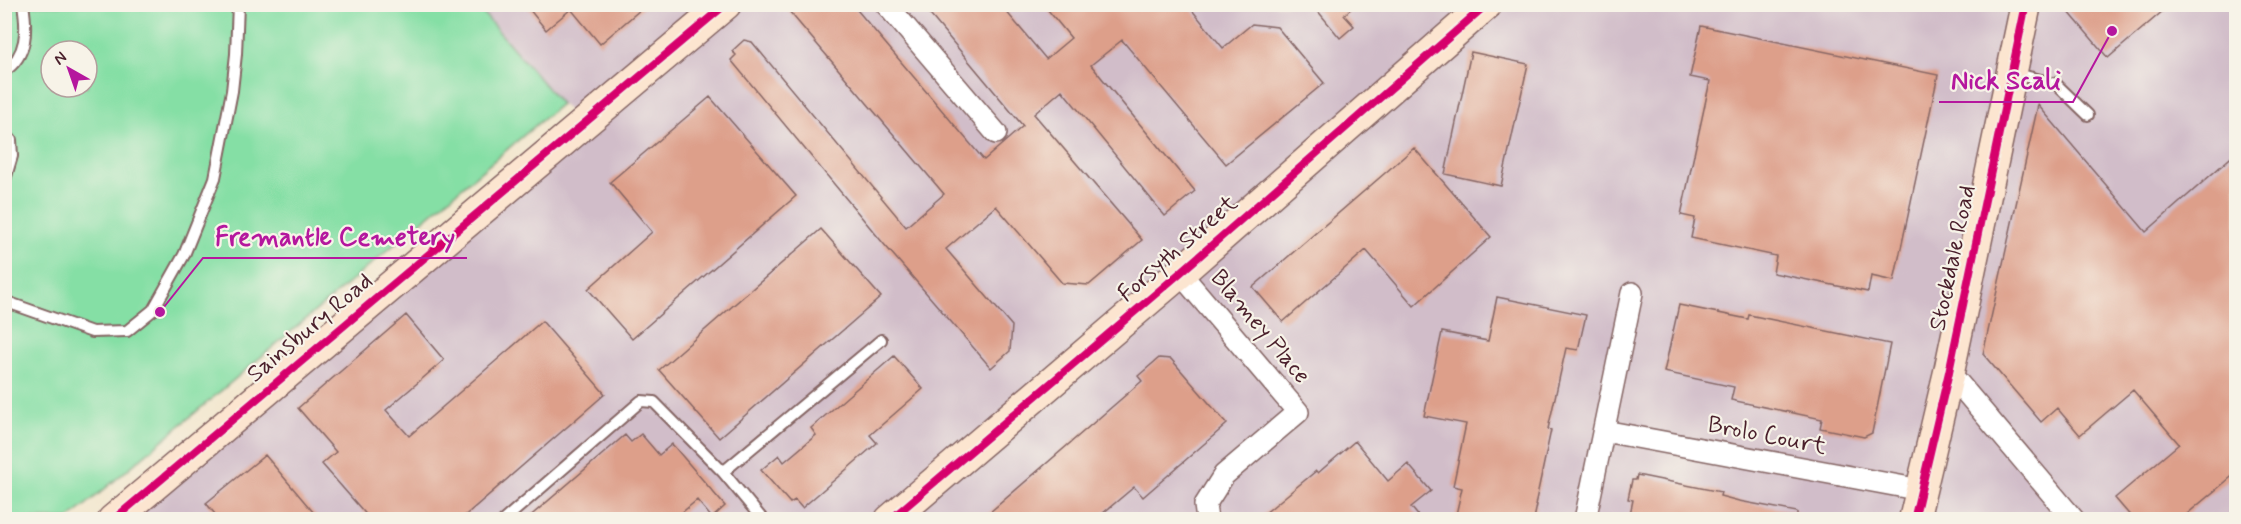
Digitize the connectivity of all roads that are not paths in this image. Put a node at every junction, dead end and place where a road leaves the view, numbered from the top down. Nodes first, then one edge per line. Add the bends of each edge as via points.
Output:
1 (23, 4) edge
2 (238, 4) edge
3 (726, 4) edge
4 (886, 4) edge
5 (1487, 4) edge
6 (2026, 4) edge
7 (4, 71) edge
8 (2012, 73) junction
9 (2088, 115) dead end
10 (996, 133) dead end
11 (4, 135) edge
12 (4, 183) edge
13 (1180, 273) junction
14 (1632, 293) dead end
15 (4, 302) edge
16 (881, 340) dead end
17 (1949, 372) junction
18 (1604, 431) junction
19 (723, 472) junction
20 (1921, 490) junction
21 (112, 519) edge
22 (504, 519) edge
23 (763, 519) edge
24 (890, 519) edge
25 (1208, 519) edge
26 (1585, 519) edge
27 (1914, 519) edge
28 (2074, 519) edge

1 - 7 lane via 26,26 21,56
2 - 15 lane via 232,91 215,178 184,255 153,310 127,331 92,332
3 - 21 street, Sainsbury Road
4 - 10 street
5 - 13 street, Forsyth Street
6 - 8 street, Stockdale Road
8 - 9 lane via 2056,84
8 - 17 street, Stockdale Road
11 - 12 lane via 11,140 12,156
13 - 24 street, Forsyth Street
13 - 25 street, Blamey Place via 1298,412 1224,476 1205,505
14 - 18 street
16 - 19 lane
17 - 20 street, Stockdale Road
17 - 28 street
18 - 20 street, Brolo Court
18 - 26 street
19 - 22 lane via 654,402 641,401
19 - 23 lane
20 - 27 street, Stockdale Road

